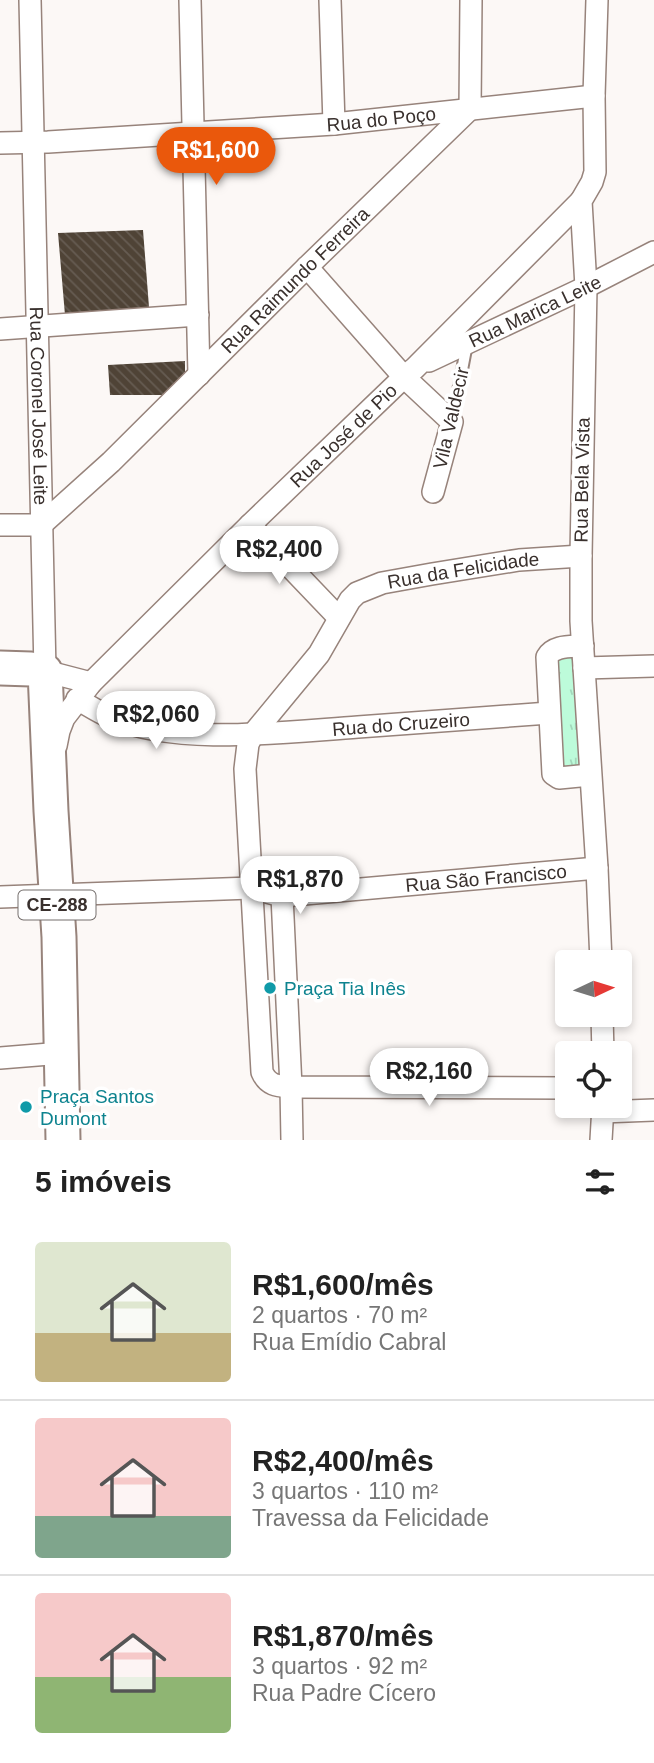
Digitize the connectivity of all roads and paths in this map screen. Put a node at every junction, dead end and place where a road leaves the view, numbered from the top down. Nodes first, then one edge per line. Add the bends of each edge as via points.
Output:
1 (30, 0) edge
2 (190, 0) edge
3 (330, 0) edge
4 (471, 0) edge
5 (597, 0) edge
6 (594, 96) junction
7 (470, 109) junction
8 (334, 124) junction
9 (195, 132) junction
10 (33, 142) junction
11 (0, 143) edge
12 (581, 201) junction
13 (654, 252) edge
14 (307, 267) junction
15 (586, 287) junction
16 (198, 315) junction
17 (38, 327) junction
18 (0, 329) edge
19 (467, 344) junction
20 (409, 372) junction
21 (199, 375) junction
22 (452, 422) junction
23 (433, 492) dead end
24 (0, 525) edge
25 (41, 525) junction
26 (250, 525) junction
27 (581, 555) junction
28 (340, 618) junction
29 (583, 646) junction
30 (654, 666) edge
31 (0, 668) edge
32 (584, 668) junction
33 (45, 671) junction
34 (84, 691) junction
35 (549, 713) junction
36 (253, 734) junction
37 (590, 775) junction
38 (51, 811) junction
39 (597, 869) junction
40 (251, 888) junction
41 (56, 895) junction
42 (282, 896) junction
43 (0, 897) edge
44 (600, 950) edge
45 (62, 1053) junction
46 (0, 1058) edge
47 (291, 1087) junction
48 (555, 1088) edge
49 (632, 1110) edge
50 (654, 1110) edge
51 (602, 1118) edge
52 (63, 1140) edge
53 (292, 1140) edge
54 (601, 1140) edge

1 - 10 street, Rua Coronel José Leite
2 - 9 street
3 - 8 street
4 - 7 street
5 - 6 street, Rua Bela Vista
6 - 7 street, Rua do Poço
6 - 12 street, Rua Bela Vista via 595,172
7 - 8 street, Rua do Poço
7 - 14 street, Rua Raimundo Ferreira
8 - 9 street, Rua do Poço
9 - 10 street, Rua do Poço
9 - 16 street
10 - 11 street, Rua do Poço
10 - 17 street, Rua Coronel José Leite
12 - 15 street, Rua Bela Vista
12 - 20 street, Rua José de Pio
13 - 15 street, Rua Marica Leite
14 - 20 street
14 - 21 street, Rua Raimundo Ferreira
15 - 19 street, Rua Marica Leite
15 - 27 street, Rua Bela Vista
16 - 17 street
16 - 21 street
17 - 18 street
17 - 25 street, Rua Coronel José Leite
19 - 20 street, Rua Marica Leite
19 - 22 lane, Vila Valdecir
20 - 22 street
20 - 26 street, Rua José de Pio
21 - 25 street, Rua Raimundo Ferreira
22 - 23 street, Vila Valdecir
24 - 25 street
25 - 33 street, Rua Coronel José Leite
26 - 28 street
26 - 34 street, Rua José de Pio
27 - 28 street, Rua da Felicidade via 519,560 382,583 357,593
27 - 29 street, Rua Bela Vista
28 - 36 street, Rua da Felicidade via 319,654
29 - 32 street, Rua Bela Vista
29 - 35 street via 555,649 547,657
30 - 32 street
31 - 33 main road
32 - 37 street, Rua Bela Vista
33 - 34 street, Rua do Cruzeiro
33 - 38 main road, Rua Coronel José Leite / CE-288
34 - 36 street, Rua do Cruzeiro via 108,717 139,726 185,733
34 - 38 street, Rua Coronel José Leite via 59,731
35 - 36 street, Rua do Cruzeiro
35 - 37 street via 554,774 559,778
36 - 40 street via 245,769
37 - 39 street, Rua Bela Vista
38 - 41 main road, Rua Coronel José Leite / CE-288
39 - 42 street, Rua São Francisco
39 - 44 street, Rua Bela Vista
40 - 41 street, Rua São Francisco
40 - 42 street, Rua São Francisco
40 - 47 street via 262,1072 269,1083
41 - 43 street, Rua São Francisco
41 - 45 main road, Rua Coronel José Leite / CE-288
42 - 47 street
45 - 46 street
45 - 52 main road, Rua Coronel José Leite / CE-288
47 - 48 street
47 - 53 street
49 - 50 street
51 - 54 street

